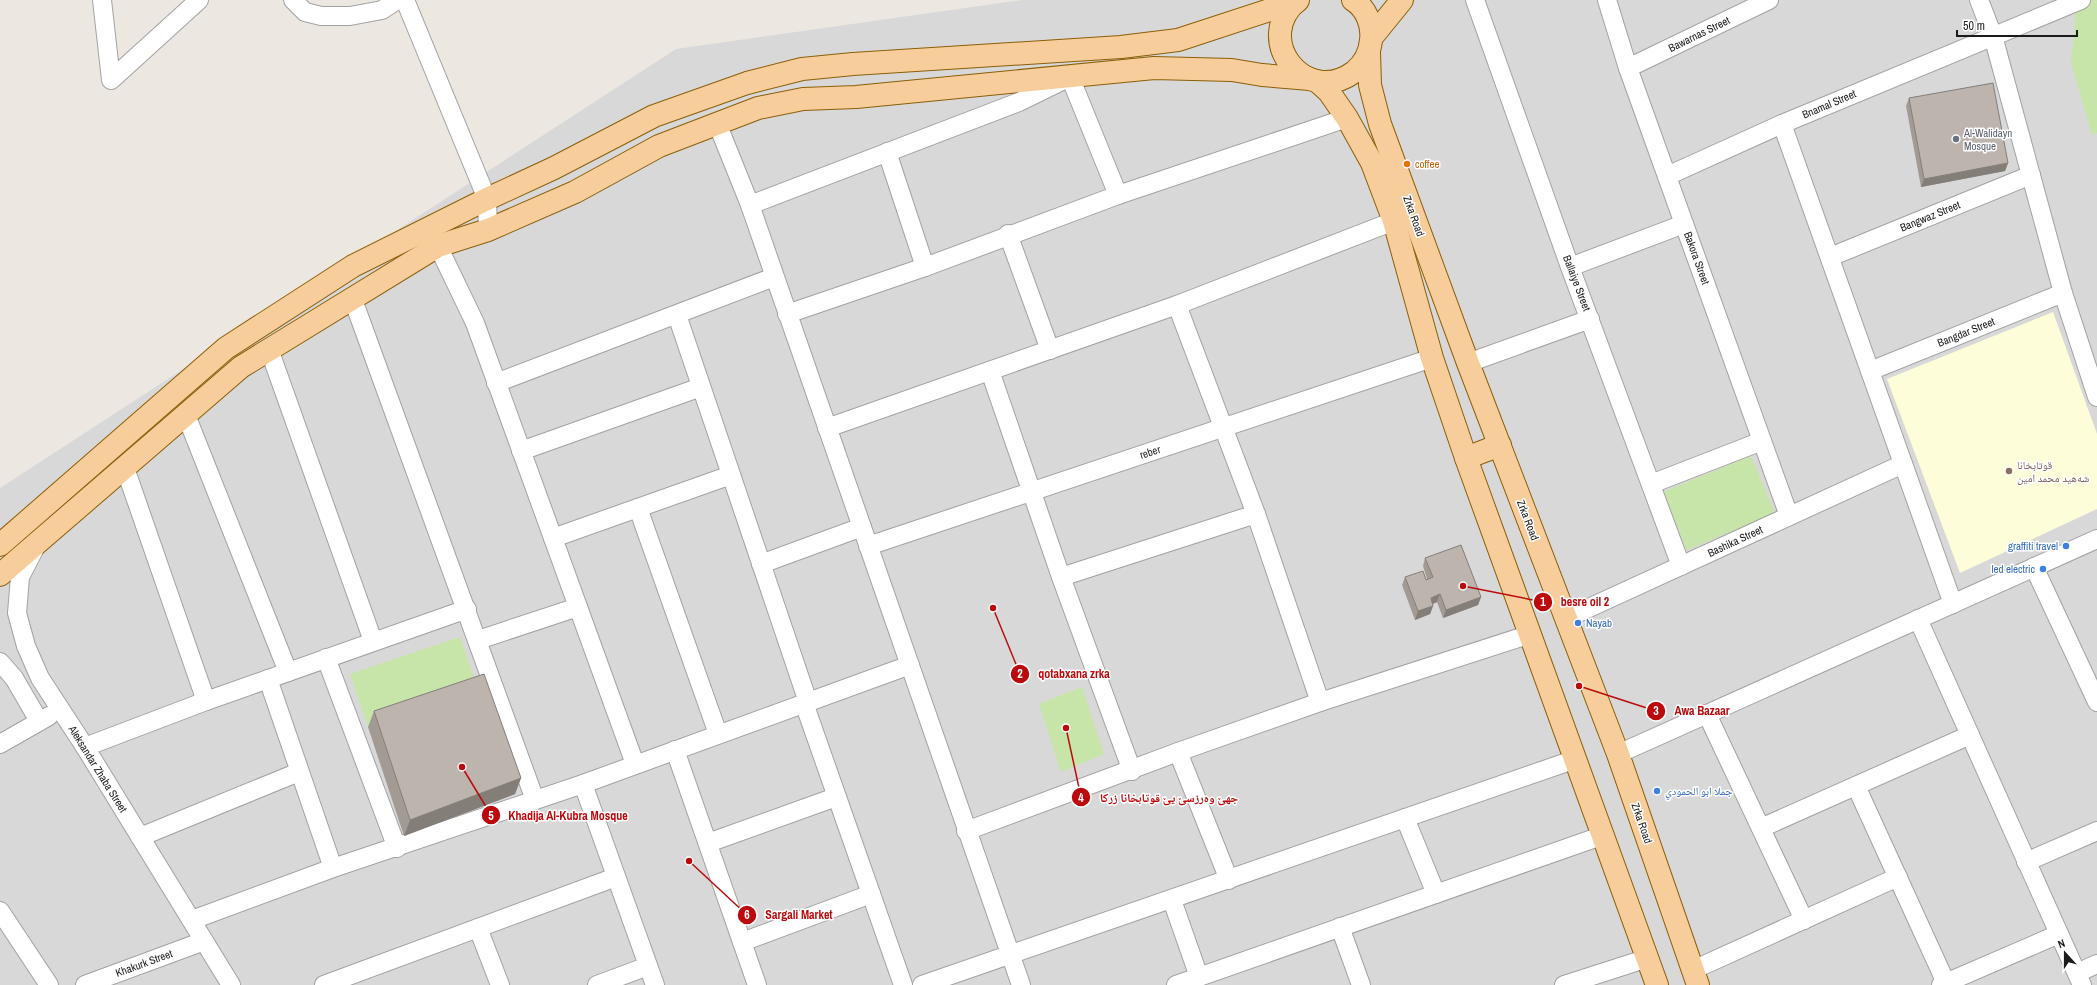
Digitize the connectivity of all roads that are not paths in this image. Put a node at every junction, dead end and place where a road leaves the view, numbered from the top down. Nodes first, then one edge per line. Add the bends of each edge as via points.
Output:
1 (102, 0) edge
2 (199, 0) edge
3 (294, 0) edge
4 (397, 0) edge
5 (405, 0) edge
6 (1354, 0) edge
7 (1402, 0) edge
8 (1475, 0) edge
9 (1607, 0) edge
10 (1769, 0) edge
11 (1979, 0) edge
12 (2081, 0) edge
13 (1298, 1) edge
14 (1735, 7) edge
15 (1993, 36) junction
16 (1370, 45) junction
17 (1628, 68) junction
18 (1070, 77) junction
19 (1314, 80) junction
20 (1346, 118) junction
21 (717, 123) junction
22 (1782, 124) junction
23 (887, 152) junction
24 (2031, 175) junction
25 (1667, 176) junction
26 (1118, 194) junction
27 (487, 199) junction
28 (750, 205) junction
29 (1394, 221) junction
30 (1684, 224) junction
31 (488, 230) junction
32 (1008, 234) junction
33 (438, 246) junction
34 (1830, 257) junction
35 (925, 267) junction
36 (1570, 267) junction
37 (774, 277) junction
38 (2063, 293) junction
39 (352, 297) junction
40 (1177, 305) junction
41 (787, 314) junction
42 (677, 315) junction
43 (1590, 319) junction
44 (268, 349) junction
45 (1050, 350) junction
46 (1432, 358) junction
47 (1468, 363) junction
48 (990, 370) junction
49 (1870, 371) junction
50 (496, 383) junction
51 (701, 387) junction
52 (2097, 397) edge
53 (186, 415) junction
54 (827, 428) junction
55 (1224, 428) junction
56 (1762, 441) junction
57 (1500, 445) junction
58 (521, 451) junction
59 (1466, 458) junction
60 (1903, 464) junction
61 (125, 468) junction
62 (731, 475) junction
63 (1651, 484) junction
64 (1031, 491) junction
65 (638, 508) junction
66 (1256, 514) junction
67 (1789, 516) junction
68 (862, 527) junction
69 (553, 538) junction
70 (2097, 539) edge
71 (39, 542) junction
72 (0, 545) edge
73 (868, 546) junction
74 (761, 564) junction
75 (1682, 566) junction
76 (2034, 567) junction
77 (0, 575) edge
78 (1061, 577) junction
79 (1953, 604) junction
80 (578, 607) junction
81 (467, 609) junction
82 (1567, 618) junction
83 (1918, 619) junction
84 (1531, 634) junction
85 (478, 640) junction
86 (373, 641) junction
87 (326, 658) junction
88 (0, 662) edge
89 (910, 665) junction
90 (288, 672) junction
91 (268, 679) junction
92 (206, 701) junction
93 (1320, 702) junction
94 (2097, 702) edge
95 (806, 703) junction
96 (60, 709) junction
97 (1707, 714) junction
98 (40, 721) junction
99 (718, 734) junction
100 (1970, 735) junction
101 (0, 744) edge
102 (85, 747) junction
103 (675, 750) junction
104 (1178, 752) junction
105 (1618, 754) junction
106 (1576, 759) junction
107 (635, 764) junction
108 (1132, 770) junction
109 (299, 772) junction
110 (583, 784) junction
111 (1856, 786) junction
112 (836, 797) junction
113 (535, 800) junction
114 (1406, 818) junction
115 (1761, 828) junction
116 (966, 831) junction
117 (2097, 831) edge
118 (1604, 835) junction
119 (140, 837) junction
120 (708, 843) junction
121 (397, 848) junction
122 (2026, 862) junction
123 (333, 868) junction
124 (616, 877) junction
125 (1898, 877) junction
126 (1228, 880) junction
127 (871, 894) junction
128 (1436, 894) junction
129 (1172, 900) junction
130 (0, 911) edge
131 (192, 920) junction
132 (1804, 920) junction
133 (1340, 927) junction
134 (478, 928) junction
135 (2059, 934) junction
136 (204, 941) junction
137 (742, 942) junction
138 (1011, 956) junction
139 (1648, 958) junction
140 (2097, 964) edge
141 (648, 966) junction
142 (1200, 977) junction
143 (1696, 977) edge
144 (2080, 979) edge
145 (1943, 984) edge
146 (50, 985) edge
147 (85, 985) edge
148 (232, 985) edge
149 (324, 985) edge
150 (500, 985) edge
151 (596, 985) edge
152 (655, 985) edge
153 (757, 985) edge
154 (903, 985) edge
155 (922, 985) edge
156 (1021, 985) edge
157 (1176, 985) edge
158 (1361, 985) edge
159 (1564, 985) edge
160 (1657, 985) edge

1 - 2 street via 111,80
3 - 4 street via 305,12 321,16 350,16 382,10
5 - 27 street
6 - 16 main road, Zrka Road via 1370,23
7 - 16 main road
8 - 36 street, Ballaiye Street
9 - 17 street, Bakora Street
10 - 14 street, Bawarnas Street
11 - 15 street
12 - 15 street, Bnamal Street
13 - 19 main road, Zrka Road via 1284,18 1280,39 1282,49 1293,68
13 - 27 main road via 1178,40 1121,48 802,69 747,83 654,116 554,168
14 - 17 street, Bawarnas Street
15 - 22 street, Bnamal Street
15 - 24 street
16 - 19 main road via 1364,62 1348,76 1328,82
16 - 47 main road, Zrka Road via 1370,85 1380,124
17 - 25 street, Bakora Street
18 - 19 main road via 1154,68 1185,68 1232,70
18 - 21 main road via 856,97 803,99 758,108
18 - 23 street via 1019,102
18 - 26 street
19 - 20 main road, Zrka Road via 1329,92
20 - 26 street
20 - 29 main road, Zrka Road via 1372,163
21 - 28 street
21 - 31 main road via 659,146 575,192
22 - 25 street, Bnamal Street
22 - 34 street
23 - 28 street
23 - 35 street
24 - 34 street, Bangwaz Street
24 - 38 street
25 - 30 street, Bakora Street
26 - 32 street
27 - 31 street
27 - 72 main road via 353,266 226,348
28 - 37 street
29 - 40 street
29 - 46 main road, Zrka Road
30 - 36 street
30 - 56 street, Bakora Street
31 - 33 main road
32 - 35 street
32 - 45 street
33 - 39 main road
33 - 50 street via 475,323
34 - 49 street
35 - 41 street
36 - 43 street, Ballaiye Street
37 - 41 street
37 - 42 street
38 - 49 street, Bangdar Street
38 - 52 street
39 - 44 main road
39 - 81 street
40 - 45 street
40 - 55 street
41 - 54 street
42 - 50 street
42 - 51 street
43 - 47 street
43 - 63 street, Ballaiye Street
44 - 53 main road via 241,367
44 - 86 street
45 - 48 street
46 - 55 street, reber
46 - 59 main road, Zrka Road
47 - 57 main road, Zrka Road
48 - 54 street
48 - 64 street
49 - 60 street
50 - 58 street
51 - 58 street
51 - 62 street
53 - 61 main road
53 - 90 street
54 - 68 street
55 - 64 street, reber
55 - 66 street
56 - 63 street
56 - 67 street, Bakora Street
57 - 59 main road
57 - 82 main road, Zrka Road
58 - 69 street
59 - 84 main road, Zrka Road
60 - 67 street, Bashika Street
60 - 79 street
61 - 71 main road
61 - 92 street
62 - 65 street
62 - 74 street
63 - 75 street, Ballaiye Street
64 - 73 street, reber
64 - 78 street
65 - 69 street
65 - 99 street
66 - 78 street
66 - 93 street
67 - 75 street, Bashika Street
68 - 73 street
68 - 74 street
69 - 80 street
70 - 76 street
71 - 77 main road
71 - 96 street, Aleksandar Zhaba Street via 20,577 17,613 26,646 40,678
73 - 89 street
74 - 95 street
75 - 82 street, Bashika Street
76 - 79 street
76 - 94 street
78 - 108 street
79 - 83 street
80 - 85 street
80 - 107 street
81 - 85 street
81 - 86 street
82 - 105 main road, Zrka Road
83 - 97 street
83 - 100 street
84 - 93 street
84 - 106 main road, Zrka Road
85 - 113 street
86 - 87 street
87 - 90 street
87 - 121 street
88 - 98 street via 14,678
89 - 95 street
89 - 116 street
90 - 91 street
91 - 92 street
91 - 109 street
92 - 102 street
93 - 104 street
95 - 99 street
95 - 112 street
96 - 98 street
96 - 102 street, Aleksandar Zhaba Street
97 - 105 street
97 - 115 street
98 - 101 street
99 - 103 street
100 - 111 street
100 - 122 street
102 - 119 street, Aleksandar Zhaba Street
103 - 107 street
103 - 120 street
104 - 108 street
104 - 126 street
105 - 143 main road, Zrka Road
106 - 114 street
106 - 118 main road, Zrka Road
107 - 110 street
108 - 116 street
109 - 119 street
109 - 123 street
110 - 113 street
110 - 124 street
111 - 115 street
111 - 125 street
112 - 120 street
112 - 127 street
113 - 121 street
114 - 126 street
114 - 128 street
115 - 132 street
116 - 138 street
117 - 122 street
118 - 128 street
118 - 139 main road, Zrka Road
119 - 131 street, Aleksandar Zhaba Street
120 - 137 street
121 - 123 street
122 - 135 street
123 - 131 street
124 - 134 street
124 - 141 street
125 - 132 street
125 - 145 street
126 - 129 street
127 - 137 street
127 - 154 street
128 - 133 street
129 - 138 street
129 - 142 street
130 - 146 street
131 - 136 street, Aleksandar Zhaba Street
132 - 143 street
133 - 142 street
133 - 158 street
134 - 149 street
134 - 150 street
135 - 144 street
135 - 145 street
136 - 147 street, Khakurk Street
136 - 148 street, Aleksandar Zhaba Street
137 - 153 street
138 - 155 street
138 - 156 street
139 - 159 street
139 - 160 main road, Zrka Road
140 - 144 street
141 - 151 street
141 - 152 street
142 - 157 street

